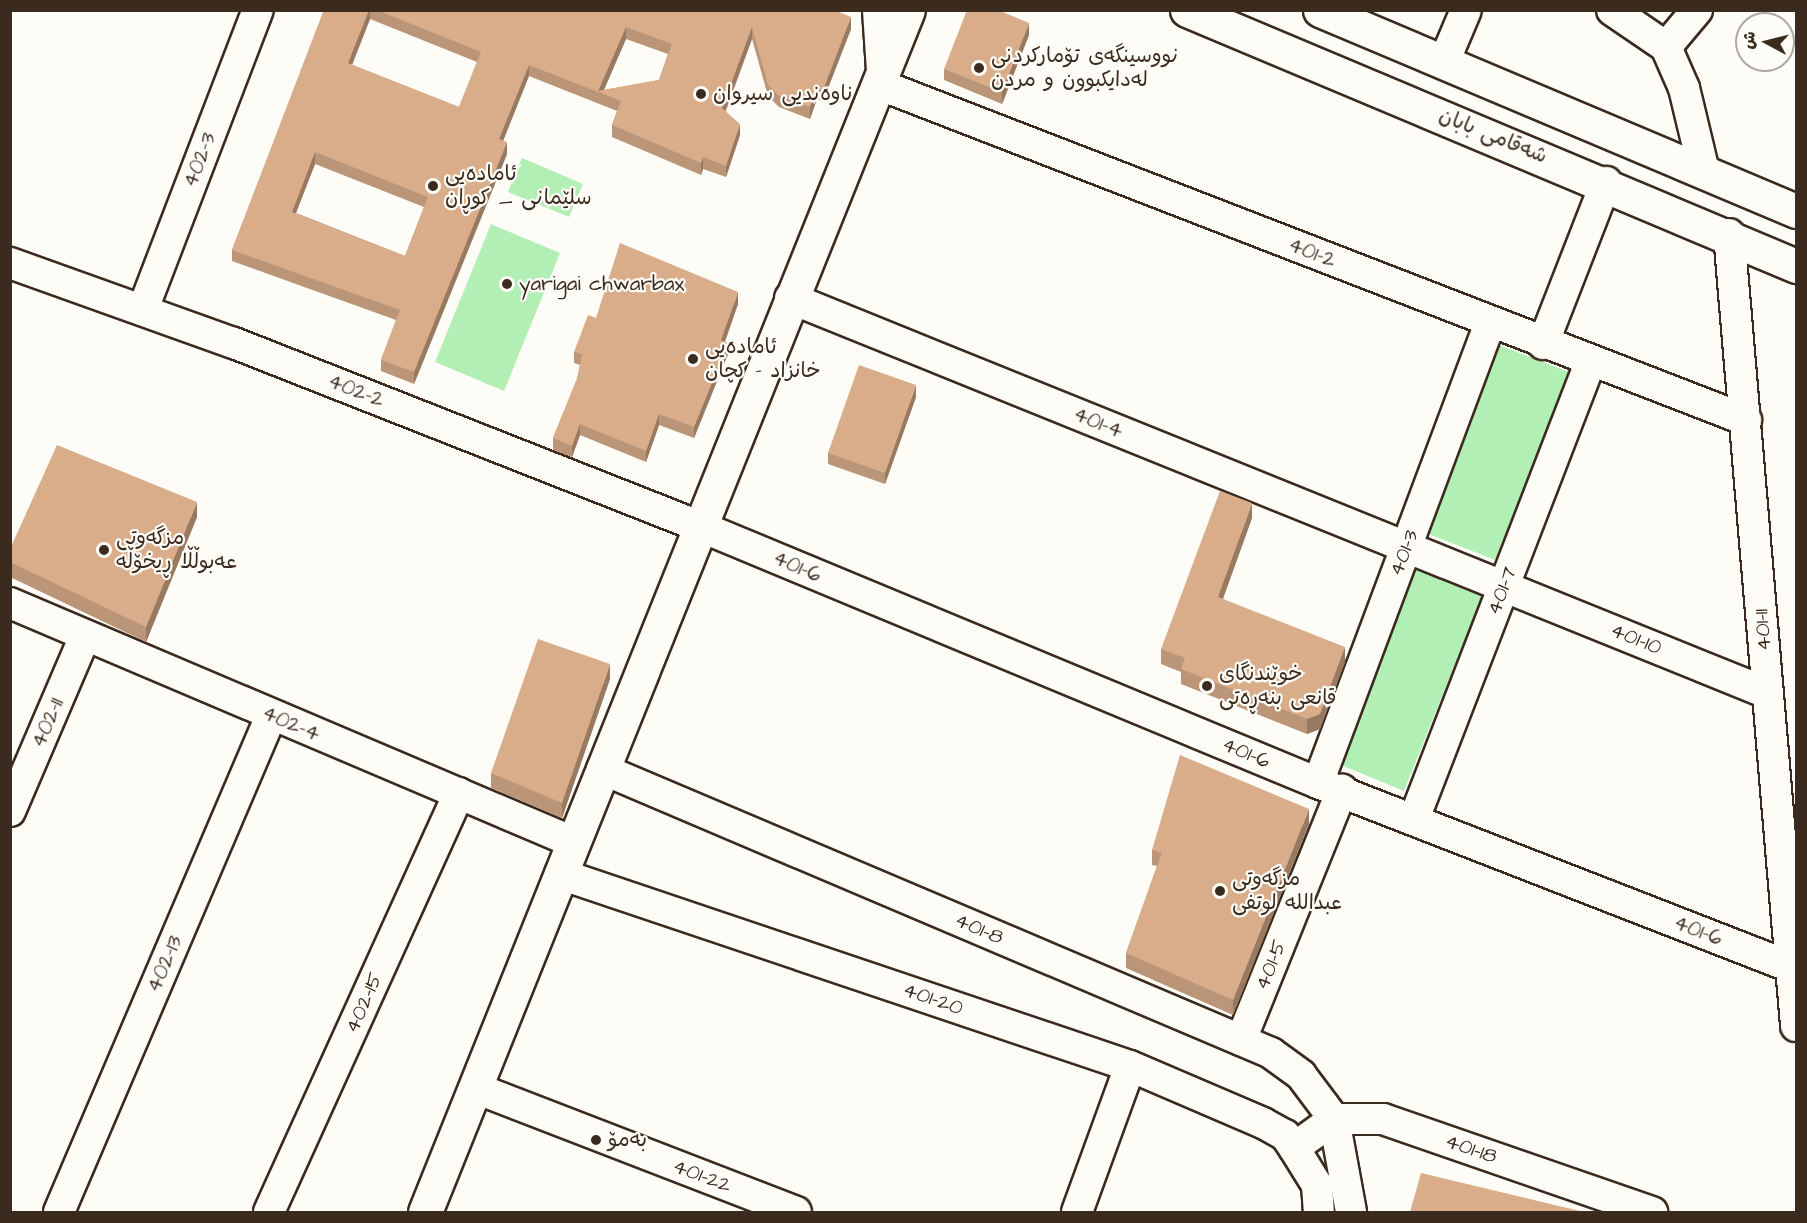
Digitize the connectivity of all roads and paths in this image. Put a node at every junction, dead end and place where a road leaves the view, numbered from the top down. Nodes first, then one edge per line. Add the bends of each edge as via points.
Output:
1 (258, 10) edge
2 (879, 10) edge
3 (908, 10) edge
4 (1187, 10) edge
5 (1320, 10) edge
6 (1466, 10) edge
7 (1612, 10) edge
8 (1697, 10) edge
9 (1666, 47) junction
10 (1444, 62) junction
11 (881, 77) junction
12 (1704, 171) junction
13 (1606, 182) junction
14 (1797, 211) edge
15 (1729, 234) junction
16 (10, 263) edge
17 (1797, 266) edge
18 (790, 298) junction
19 (143, 309) junction
20 (1491, 323) junction
21 (1543, 344) junction
22 (1590, 363) junction
23 (1746, 420) junction
24 (699, 526) junction
25 (1407, 547) junction
26 (1505, 585) junction
27 (10, 603) edge
28 (85, 636) junction
29 (1767, 693) junction
30 (271, 716) junction
31 (602, 768) junction
32 (1330, 786) junction
33 (459, 793) junction
34 (10, 811) edge
35 (1414, 819) junction
36 (573, 842) junction
37 (560, 874) junction
38 (1793, 967) edge
39 (1797, 1026) edge
40 (1241, 1040) junction
41 (1130, 1066) junction
42 (475, 1088) junction
43 (1334, 1119) junction
44 (1294, 1148) junction
45 (59, 1212) edge
46 (268, 1212) edge
47 (424, 1212) edge
48 (796, 1212) edge
49 (1077, 1212) edge
50 (1319, 1212) edge
51 (1351, 1212) edge
52 (1652, 1212) edge

1 - 19 street, 402-3
2 - 11 street
3 - 11 street
4 - 13 street, شەقامی بابان
5 - 10 street
6 - 10 street
7 - 9 street
8 - 9 street
9 - 12 street via 1684,88
10 - 12 street
11 - 18 street
11 - 20 street, 401-2
12 - 14 street
13 - 15 street, شەقامی بابان
13 - 21 street
15 - 17 street, شەقامی بابان
15 - 23 street, 401-11
16 - 19 street, 402-2
18 - 24 street
18 - 25 street, 401-4
19 - 24 street, 402-2
20 - 21 street, 401-2
20 - 25 street, 401-3
21 - 22 street, 401-2
22 - 23 street, 401-2
22 - 26 street, 401-7
23 - 29 street, 401-11
24 - 31 street
24 - 32 street, 401-6
25 - 26 street, 401-4
25 - 32 street, 401-3
26 - 29 street, 401-10
26 - 35 street, 401-7
27 - 28 street, 402-4
28 - 30 street, 402-4
28 - 34 street, 402-11
29 - 38 street, 401-11
30 - 33 street, 402-4
30 - 45 street, 402-13
31 - 36 street
31 - 40 street, 401-8
32 - 35 street, 401-6
32 - 40 street, 401-5
33 - 36 street, 402-4
33 - 46 street, 402-15
35 - 38 street, 401-6
36 - 37 street
37 - 41 street, 401-20
37 - 42 street
38 - 39 street, 401-11
40 - 43 street, 401-8 via 1288,1063
41 - 44 street, 401-20 via 1263,1122 1285,1135
41 - 49 street
42 - 47 street
42 - 48 street, 401-22
43 - 44 street
43 - 51 street
43 - 52 street, 401-18 via 1383,1119
44 - 50 street, 401-20 via 1317,1185

